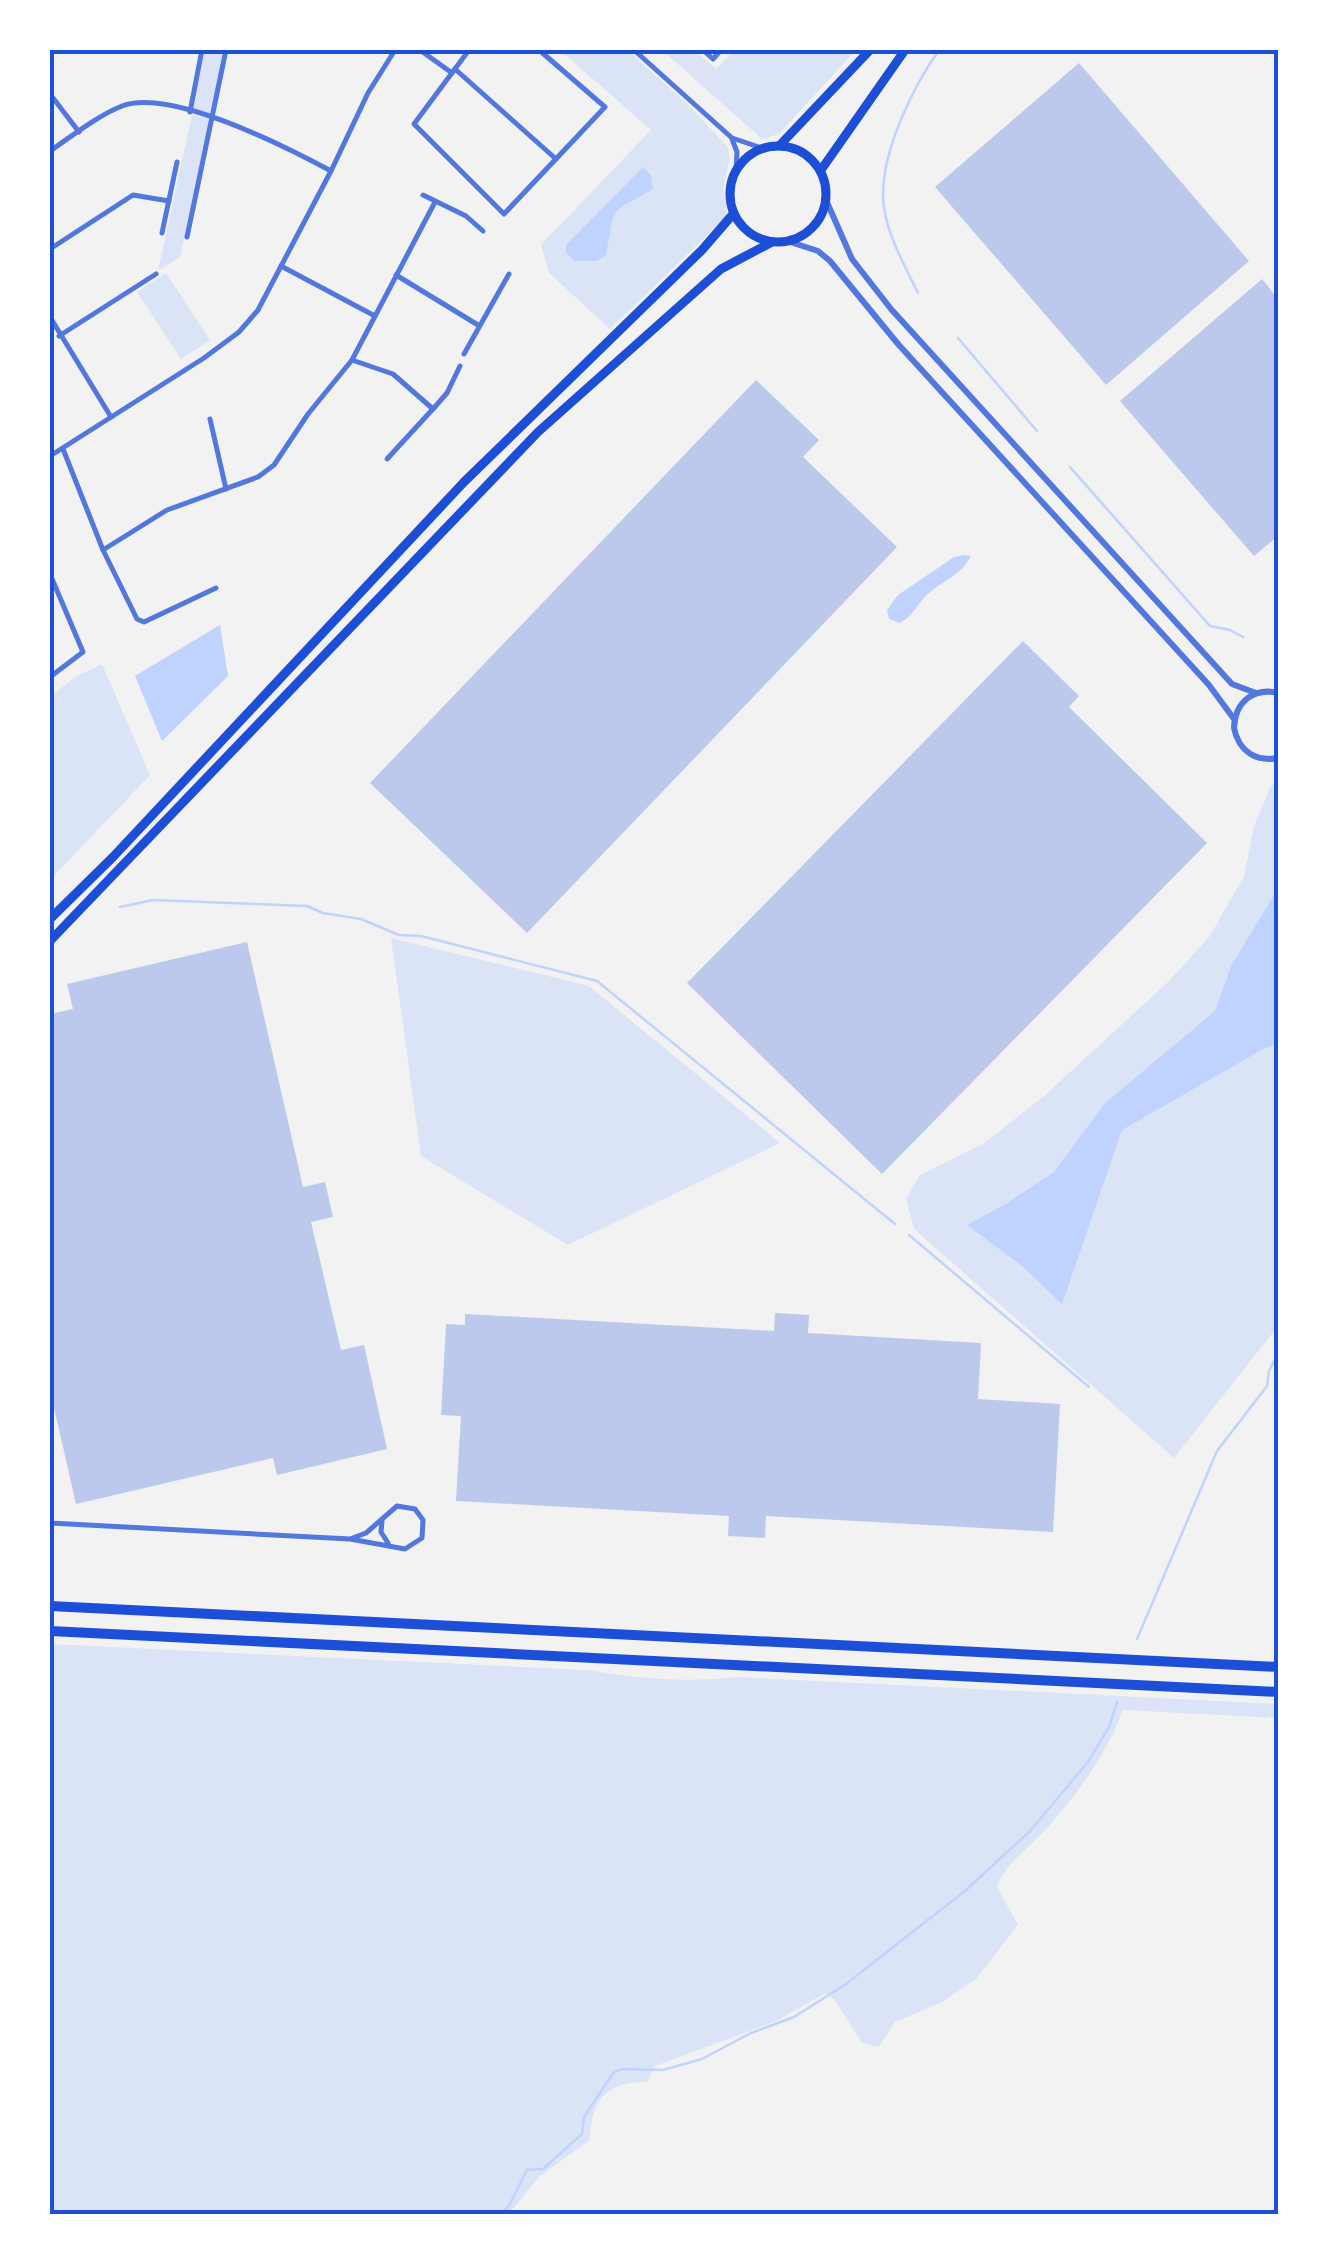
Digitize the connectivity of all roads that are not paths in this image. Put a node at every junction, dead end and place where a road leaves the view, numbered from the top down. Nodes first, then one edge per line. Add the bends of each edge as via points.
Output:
1 (202, 50) edge
2 (226, 50) edge
3 (395, 50) edge
4 (420, 50) edge
5 (469, 50) edge
6 (539, 50) edge
7 (634, 50) edge
8 (704, 50) edge
9 (722, 50) edge
10 (870, 50) edge
11 (906, 50) edge
12 (454, 71) junction
13 (50, 94) edge
14 (190, 112) junction
15 (213, 118) junction
16 (79, 132) junction
17 (732, 138) junction
18 (780, 145) junction
19 (762, 148) junction
20 (50, 151) edge
21 (556, 159) junction
22 (177, 162) dead end
23 (823, 166) junction
24 (736, 170) junction
25 (331, 171) junction
26 (423, 195) dead end
27 (168, 200) junction
28 (826, 200) junction
29 (435, 202) junction
30 (731, 217) junction
31 (483, 231) dead end
32 (162, 234) dead end
33 (186, 237) dead end
34 (787, 241) junction
35 (772, 242) junction
36 (50, 249) edge
37 (281, 266) junction
38 (156, 274) dead end
39 (510, 274) dead end
40 (396, 276) junction
41 (375, 316) junction
42 (50, 317) edge
43 (478, 325) junction
44 (59, 336) junction
45 (464, 354) dead end
46 (352, 360) junction
47 (460, 366) dead end
48 (433, 409) junction
49 (112, 417) junction
50 (210, 419) dead end
51 (63, 450) junction
52 (50, 456) edge
53 (387, 459) dead end
54 (226, 489) junction
55 (103, 550) junction
56 (50, 574) edge
57 (216, 588) dead end
58 (53, 589) edge
59 (50, 677) edge
60 (1277, 690) edge
61 (1256, 693) junction
62 (1234, 719) junction
63 (1279, 758) edge
64 (50, 919) edge
65 (50, 941) edge
66 (382, 1518) junction
67 (50, 1523) edge
68 (350, 1540) junction
69 (390, 1545) junction
70 (50, 1606) edge
71 (50, 1631) edge
72 (1279, 1667) edge
73 (1279, 1692) edge

1 - 14 street
2 - 15 street
3 - 25 street
4 - 12 street
5 - 12 street
6 - 21 street via 605,107
7 - 17 street
8 - 9 street via 713,58
10 - 18 highway
11 - 23 highway
12 - 21 street
12 - 21 street via 414,124 504,214
13 - 16 street
14 - 15 street
14 - 16 street via 144,102 121,106
15 - 25 street
15 - 33 street
16 - 20 street
17 - 19 street
17 - 24 street
18 - 19 highway
18 - 23 highway
19 - 24 highway
22 - 27 street
23 - 28 highway
24 - 30 highway
25 - 37 street
26 - 29 street
27 - 32 street
27 - 36 street via 134,196
28 - 34 highway via 813,227
28 - 61 street via 852,259 926,351 1232,684
29 - 31 street
29 - 40 street
30 - 35 highway
30 - 64 highway via 464,482
34 - 35 highway
34 - 62 street via 830,261
35 - 65 highway via 720,269 526,444
37 - 41 street
37 - 49 street via 239,332
38 - 44 street
39 - 43 street
40 - 41 street
40 - 43 street
41 - 46 street
42 - 44 street
43 - 45 street
44 - 49 street
46 - 48 street via 392,374
46 - 54 street via 274,464
47 - 48 street
48 - 53 street
49 - 51 street
50 - 54 street
51 - 52 street
51 - 55 street
54 - 55 street via 167,510
55 - 57 street via 144,622
56 - 58 street
58 - 59 street via 83,652
60 - 61 street
61 - 62 street
62 - 63 street via 1246,752
66 - 68 street
66 - 69 street
66 - 69 street via 403,1505 423,1520 416,1544
67 - 68 street
68 - 69 street
70 - 72 highway
71 - 73 highway

